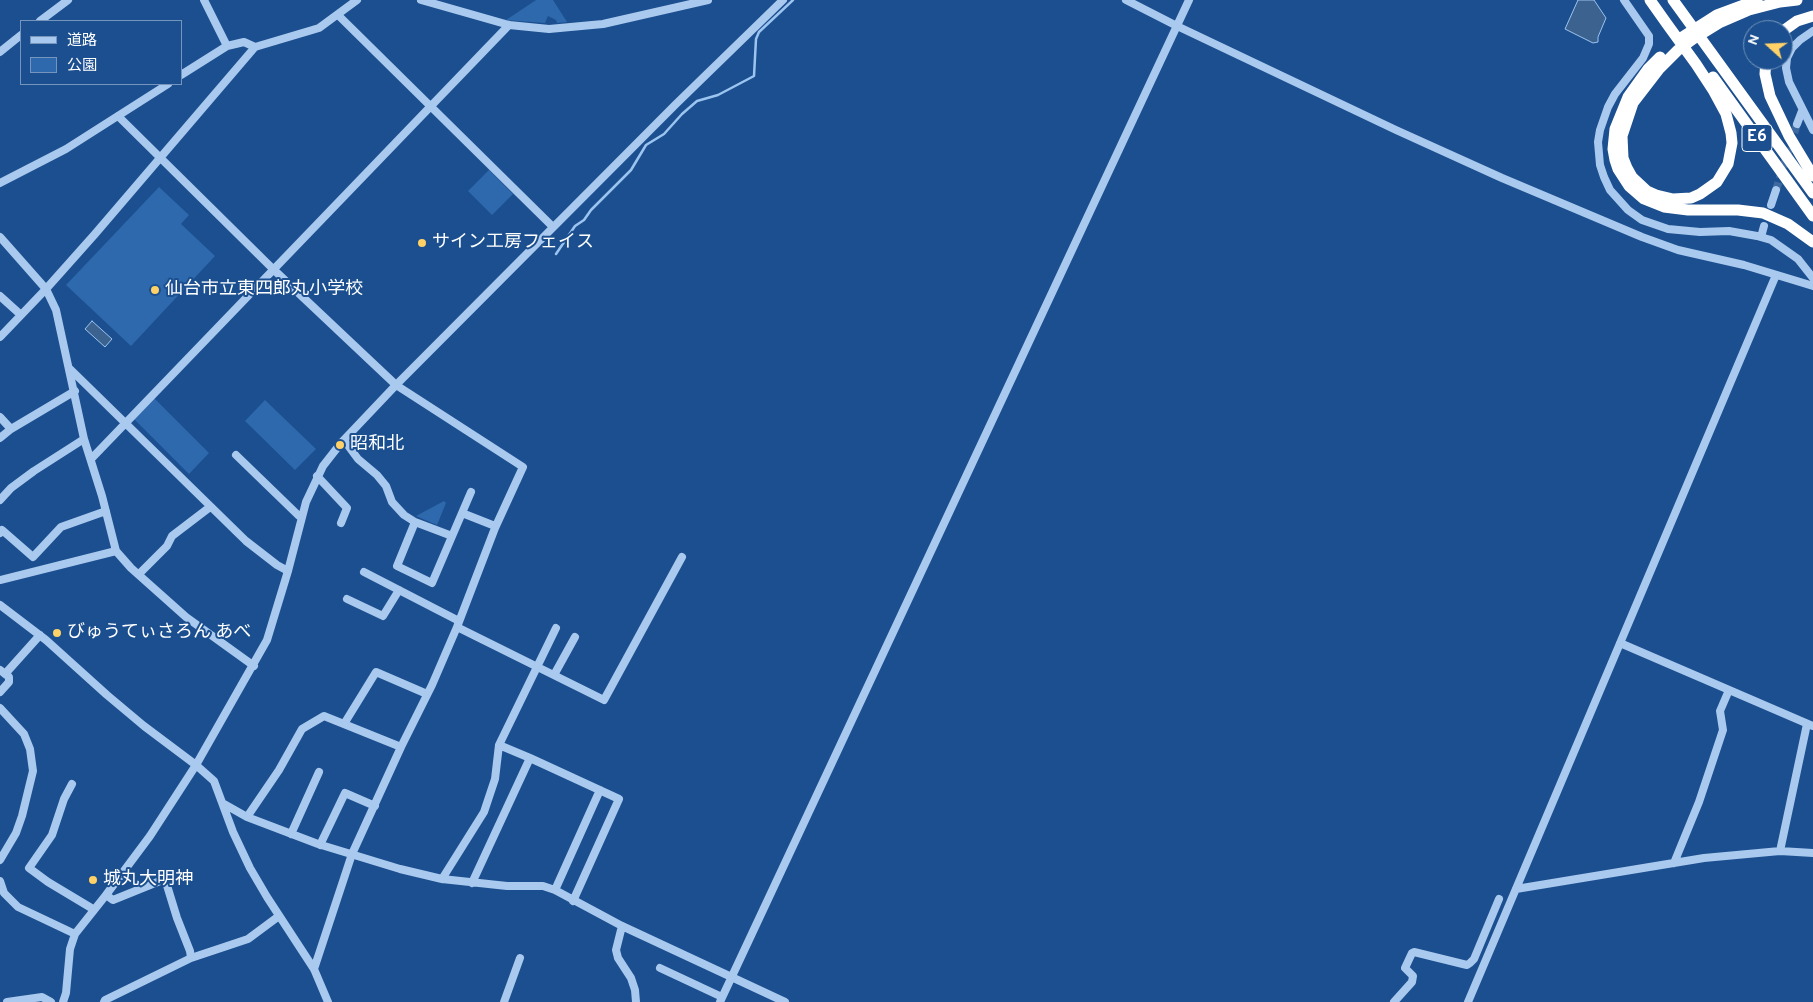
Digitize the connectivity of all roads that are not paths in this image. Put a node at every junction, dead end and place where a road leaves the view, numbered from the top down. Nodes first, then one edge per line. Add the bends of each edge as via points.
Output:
1 (68, 0) edge
2 (204, 0) edge
3 (357, 0) edge
4 (421, 0) edge
5 (708, 0) edge
6 (783, 0) edge
7 (1126, 0) edge
8 (1189, 0) edge
9 (1624, 0) edge
10 (1650, 0) edge
11 (1657, 0) edge
12 (1673, 0) edge
13 (1757, 0) edge
14 (1797, 0) edge
15 (338, 15) junction
16 (1813, 16) edge
17 (41, 20) edge
18 (1669, 22) junction
19 (1793, 24) edge
20 (509, 26) junction
21 (1176, 26) junction
22 (1813, 31) edge
23 (20, 37) edge
24 (227, 46) junction
25 (255, 46) junction
26 (0, 52) edge
27 (1703, 58) junction
28 (1765, 70) edge
29 (182, 74) edge
30 (166, 85) edge
31 (430, 108) junction
32 (1802, 111) junction
33 (118, 116) junction
34 (1797, 124) tunnel mouth
35 (1813, 130) edge
36 (160, 158) junction
37 (1813, 176) edge
38 (0, 183) edge
39 (1776, 190) tunnel mouth
40 (1813, 193) edge
41 (1771, 205) dead end
42 (1813, 216) edge
43 (1764, 226) dead end
44 (553, 228) junction
45 (0, 237) edge
46 (1761, 237) junction
47 (1813, 242) edge
48 (273, 269) junction
49 (1776, 275) junction
50 (1813, 278) edge
51 (1813, 286) edge
52 (46, 289) junction
53 (0, 296) edge
54 (21, 315) junction
55 (0, 337) edge
56 (70, 369) junction
57 (396, 385) junction
58 (75, 391) junction
59 (0, 417) edge
60 (125, 422) junction
61 (11, 429) junction
62 (0, 438) edge
63 (84, 439) junction
64 (344, 440) junction
65 (236, 455) dead end
66 (91, 459) junction
67 (317, 476) junction
68 (471, 492) dead end
69 (0, 500) edge
70 (210, 506) junction
71 (106, 511) junction
72 (462, 513) junction
73 (302, 517) junction
74 (415, 522) junction
75 (341, 523) dead end
76 (495, 526) junction
77 (0, 533) edge
78 (452, 536) junction
79 (116, 550) junction
80 (682, 557) dead end
81 (288, 571) junction
82 (364, 572) dead end
83 (139, 574) junction
84 (0, 580) edge
85 (400, 590) junction
86 (347, 599) dead end
87 (0, 605) edge
88 (458, 624) junction
89 (556, 628) dead end
90 (40, 635) junction
91 (575, 637) dead end
92 (1620, 643) junction
93 (254, 666) junction
94 (536, 666) junction
95 (2, 672) edge
96 (554, 675) junction
97 (1729, 690) junction
98 (0, 692) edge
99 (427, 694) junction
100 (1, 710) edge
101 (344, 724) junction
102 (1810, 725) edge
103 (499, 745) junction
104 (401, 748) junction
105 (530, 758) junction
106 (196, 765) junction
107 (319, 772) dead end
108 (72, 784) dead end
109 (600, 790) junction
110 (224, 804) junction
111 (375, 806) junction
112 (247, 817) junction
113 (290, 834) junction
114 (320, 845) junction
115 (1780, 851) junction
116 (1813, 853) edge
117 (352, 854) junction
118 (0, 860) edge
119 (1674, 863) junction
120 (442, 879) junction
121 (0, 881) edge
122 (472, 882) junction
123 (1516, 889) junction
124 (555, 890) junction
125 (2, 894) edge
126 (106, 895) junction
127 (1499, 899) dead end
128 (573, 902) junction
129 (94, 909) junction
130 (279, 916) junction
131 (622, 926) junction
132 (75, 934) junction
133 (191, 958) junction
134 (520, 958) dead end
135 (660, 968) dead end
136 (314, 969) junction
137 (732, 977) junction
138 (721, 1000) edge
139 (7, 1002) edge
140 (51, 1002) edge
141 (63, 1002) edge
142 (104, 1002) edge
143 (328, 1002) edge
144 (504, 1002) edge
145 (636, 1002) edge
146 (785, 1002) edge
147 (1394, 1002) edge
148 (1468, 1002) edge

1 - 17 street
2 - 24 street
3 - 15 street
4 - 20 street
5 - 20 street via 603,24 549,29
6 - 44 street
7 - 21 street
8 - 21 street
9 - 46 street via 1649,36 1649,44 1612,101 1600,130 1600,165 1610,190 1642,220 1668,229
10 - 18 highway
11 - 18 highway, E6
12 - 27 highway, E6 via 1683,13
13 - 47 highway via 1701,24 1648,69 1618,118 1615,160 1629,186 1654,204 1674,209 1763,213 1788,224
14 - 27 highway via 1749,10 1719,23 1678,50 1641,91 1624,125 1623,158 1627,168 1647,191 1665,198 1691,198 1709,189 1723,173 1731,153 1731,133 1726,114 1713,90
15 - 25 street via 319,28
15 - 31 street
16 - 19 highway
18 - 27 highway, E6
20 - 31 street
21 - 49 street via 1502,178 1642,237 1678,250
21 - 137 street
22 - 32 street via 1792,48 1787,58 1789,82
23 - 26 street
24 - 25 street via 244,42
24 - 29 street
25 - 36 street
27 - 40 highway, E6
27 - 42 highway, E6
28 - 37 highway via 1770,96
30 - 33 street
31 - 44 street
31 - 48 street
32 - 34 street
32 - 35 street
33 - 36 street
33 - 38 street via 66,149
36 - 48 street
36 - 52 street
39 - 41 street
43 - 46 street
44 - 57 street
45 - 52 street
46 - 50 street via 1772,240 1798,259
48 - 57 street
48 - 60 street
49 - 51 street
49 - 92 street
52 - 54 street
52 - 56 street via 56,310
53 - 54 street
54 - 55 street
56 - 58 street
56 - 60 street
57 - 64 street
57 - 76 street via 523,466
58 - 61 street
58 - 63 street
59 - 61 street
60 - 66 street
60 - 70 street
61 - 62 street
63 - 66 street
63 - 69 street via 34,471
64 - 67 street
64 - 74 street via 386,486 392,502
65 - 73 street
66 - 71 street
67 - 73 street
67 - 75 street via 347,508
68 - 72 street
70 - 81 street via 246,541
70 - 83 street via 172,536 167,546
71 - 77 street via 61,527 33,557 2,530
71 - 79 street
72 - 76 street
72 - 78 street
73 - 81 street
74 - 78 street
74 - 78 street via 397,566 432,583
76 - 88 street
79 - 83 street
79 - 84 street
80 - 96 street via 604,700
81 - 93 street via 267,640
82 - 85 street
83 - 93 street via 186,617
85 - 86 street via 383,616
85 - 88 street
87 - 90 street
88 - 94 street
88 - 99 street
89 - 94 street
90 - 95 street
90 - 106 street via 144,726
91 - 96 street
92 - 97 street
92 - 123 street
93 - 106 street
94 - 96 street
94 - 103 street
95 - 98 street via 9,677 9,682
97 - 102 street
97 - 119 street via 1720,711 1721,738
99 - 101 street via 376,672
99 - 104 street
100 - 118 street via 24,734 30,748 33,771 16,833
101 - 104 street
101 - 112 street via 324,716 302,729
102 - 115 street
103 - 105 street
103 - 120 street via 495,779 484,812
104 - 111 street
105 - 109 street
105 - 122 street
106 - 110 street via 214,781
106 - 126 street via 150,836
107 - 113 street
108 - 129 street via 52,835 29,868
109 - 124 street
109 - 128 street via 619,799
110 - 112 street
110 - 130 street via 250,868
111 - 114 street via 345,793
111 - 117 street
112 - 113 street
113 - 114 street
114 - 117 street
115 - 116 street
115 - 119 street
117 - 120 street
117 - 136 street
119 - 123 street
120 - 122 street
121 - 125 street
122 - 124 street via 542,886
123 - 148 street
124 - 128 street
125 - 132 street via 18,907
126 - 129 street
126 - 133 street via 113,900 165,879
127 - 147 street via 1470,963 1412,953 1405,968 1413,976 1412,982
128 - 131 street
129 - 132 street
130 - 133 street via 248,940
130 - 136 street
131 - 137 street
131 - 145 street via 616,950 635,990
132 - 141 street
133 - 142 street
134 - 144 street
135 - 138 street
136 - 143 street
137 - 138 street
137 - 146 street
139 - 140 street via 42,997

